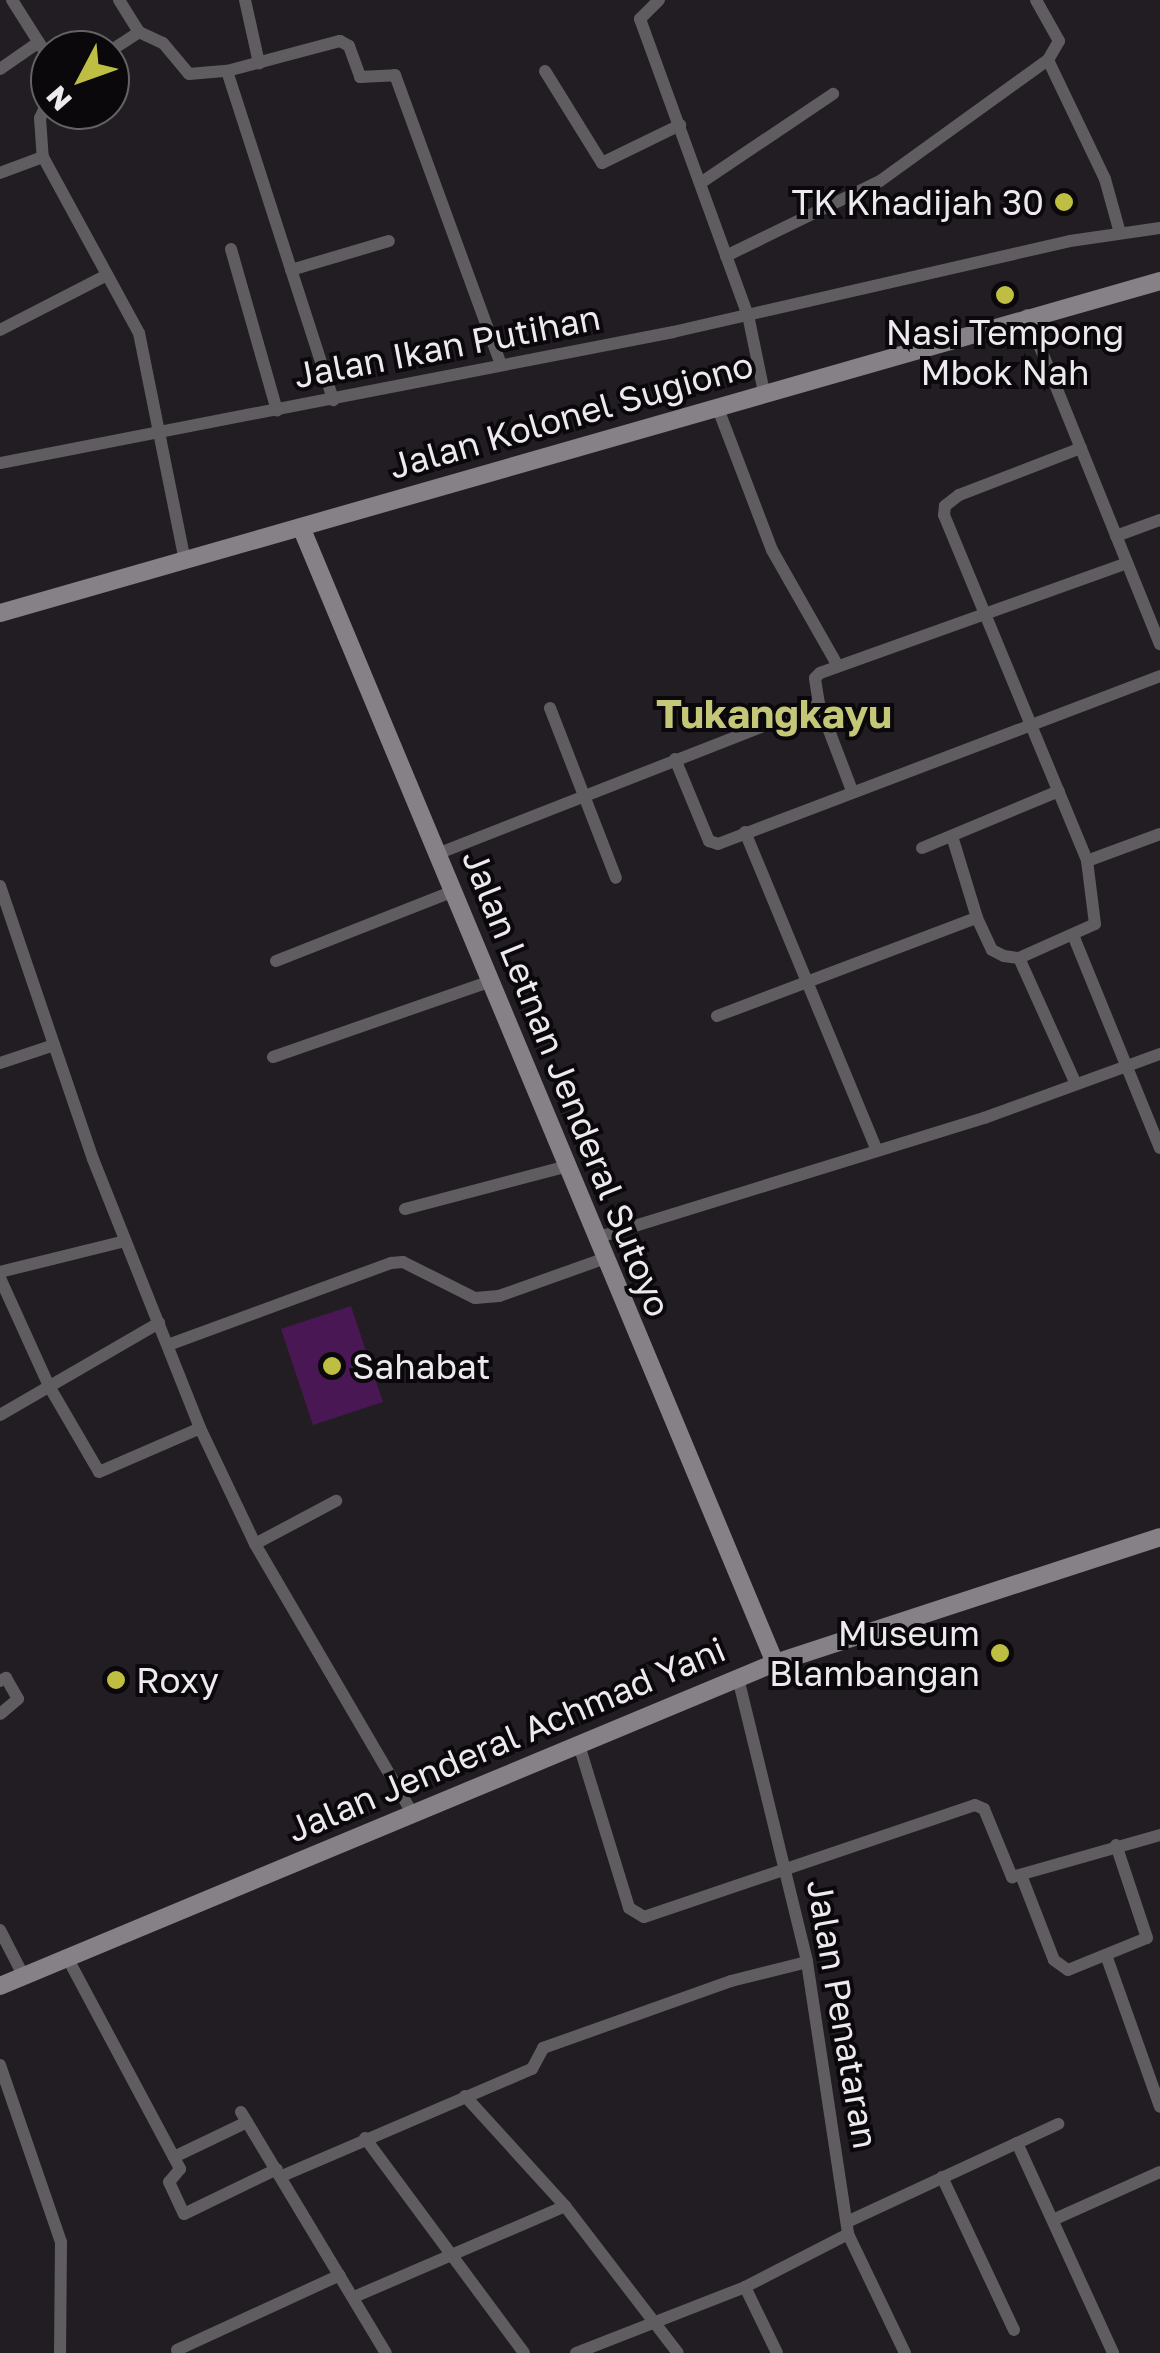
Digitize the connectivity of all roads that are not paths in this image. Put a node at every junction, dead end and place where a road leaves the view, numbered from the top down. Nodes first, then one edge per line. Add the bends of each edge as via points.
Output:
1 (12, 0) edge
2 (120, 0) edge
3 (245, 0) edge
4 (636, 0) edge
5 (658, 0) edge
6 (1036, 0) edge
7 (640, 20) junction
8 (31, 30) edge
9 (139, 32) junction
10 (130, 38) edge
11 (30, 48) edge
12 (1048, 60) junction
13 (259, 62) junction
14 (0, 69) edge
15 (227, 71) junction
16 (545, 71) dead end
17 (833, 94) dead end
18 (680, 125) junction
19 (41, 130) edge
20 (43, 158) junction
21 (0, 174) edge
22 (702, 182) junction
23 (1160, 228) edge
24 (1120, 233) junction
25 (390, 241) dead end
26 (231, 249) dead end
27 (726, 256) junction
28 (291, 270) junction
29 (108, 276) junction
30 (1160, 281) edge
31 (748, 314) junction
32 (1027, 315) junction
33 (0, 330) edge
34 (500, 364) junction
35 (764, 392) junction
36 (333, 400) junction
37 (717, 406) junction
38 (277, 411) junction
39 (158, 436) junction
40 (1081, 448) junction
41 (0, 463) edge
42 (1160, 520) edge
43 (301, 527) junction
44 (1116, 536) junction
45 (185, 561) junction
46 (1127, 563) junction
47 (0, 613) edge
48 (986, 616) junction
49 (1160, 644) edge
50 (838, 666) junction
51 (1160, 676) edge
52 (819, 704) junction
53 (550, 708) dead end
54 (1031, 723) junction
55 (675, 759) junction
56 (851, 788) junction
57 (1059, 792) junction
58 (583, 795) junction
59 (745, 832) junction
60 (1160, 834) edge
61 (952, 836) junction
62 (922, 848) dead end
63 (437, 854) junction
64 (1088, 862) junction
65 (616, 878) dead end
66 (0, 886) edge
67 (452, 892) junction
68 (977, 918) junction
69 (1073, 935) junction
70 (1019, 958) junction
71 (276, 961) dead end
72 (803, 978) junction
73 (488, 982) junction
74 (717, 1016) dead end
75 (54, 1045) junction
76 (1160, 1054) edge
77 (272, 1058) dead end
78 (0, 1063) edge
79 (1126, 1066) junction
80 (1076, 1084) junction
81 (1160, 1148) edge
82 (877, 1150) junction
83 (568, 1166) junction
84 (405, 1209) dead end
85 (596, 1238) junction
86 (125, 1241) junction
87 (604, 1259) junction
88 (0, 1275) edge
89 (159, 1323) junction
90 (168, 1344) junction
91 (49, 1386) junction
92 (0, 1414) edge
93 (200, 1428) junction
94 (336, 1501) dead end
95 (1160, 1537) edge
96 (255, 1544) junction
97 (775, 1663) junction
98 (738, 1678) junction
99 (0, 1682) edge
100 (0, 1714) edge
101 (579, 1745) junction
102 (412, 1813) junction
103 (1160, 1835) edge
104 (1116, 1846) junction
105 (788, 1869) junction
106 (1021, 1876) junction
107 (0, 1930) edge
108 (1153, 1935) edge
109 (1106, 1955) junction
110 (68, 1959) junction
111 (807, 1962) junction
112 (24, 1977) junction
113 (0, 1986) edge
114 (0, 2064) edge
115 (1155, 2080) edge
116 (465, 2096) junction
117 (1160, 2108) edge
118 (1058, 2124) dead end
119 (365, 2138) junction
120 (1017, 2143) junction
121 (174, 2157) junction
122 (280, 2172) junction
123 (942, 2177) junction
124 (1158, 2177) edge
125 (565, 2206) junction
126 (1054, 2219) junction
127 (848, 2228) junction
128 (449, 2256) junction
129 (340, 2275) junction
130 (746, 2287) junction
131 (354, 2297) junction
132 (652, 2320) junction
133 (1014, 2330) dead end
134 (178, 2350) dead end
135 (60, 2353) edge
136 (386, 2353) edge
137 (524, 2353) edge
138 (576, 2353) edge
139 (678, 2353) edge
140 (778, 2353) edge
141 (905, 2353) edge
142 (1112, 2353) edge

1 - 8 street
2 - 9 street
3 - 13 street
4 - 7 street
5 - 7 street
6 - 12 street via 1059,41
7 - 18 street
9 - 10 street
9 - 15 street via 163,43 190,74
11 - 14 street
12 - 24 street via 1105,179
12 - 27 street via 880,181
13 - 15 street
13 - 34 street via 340,41 349,46 362,78 395,75
15 - 28 street
16 - 18 street via 602,163
17 - 22 street
18 - 22 street
19 - 20 street
20 - 21 street
20 - 29 street
22 - 27 street
23 - 24 street, Jalan Ikan Putihan
24 - 31 street, Jalan Ikan Putihan
25 - 28 street
26 - 38 street
27 - 31 street
28 - 36 street
29 - 33 street
29 - 39 street via 139,333 154,383
30 - 32 main road, Jalan Kolonel Sugiono
31 - 34 street, Jalan Ikan Putihan
31 - 35 street
32 - 35 main road, Jalan Kolonel Sugiono
32 - 40 street
34 - 36 street, Jalan Ikan Putihan
35 - 37 main road, Jalan Kolonel Sugiono
36 - 38 street, Jalan Ikan Putihan
37 - 43 main road, Jalan Kolonel Sugiono
37 - 50 street via 772,550
38 - 39 street, Jalan Ikan Putihan
39 - 41 street, Jalan Ikan Putihan
39 - 45 street
40 - 44 street
40 - 48 street via 945,506
42 - 44 street
43 - 45 main road, Jalan Kolonel Sugiono
43 - 63 main road, Jalan Letnan Jenderal Sutoyo
44 - 46 street
45 - 47 main road, Jalan Kolonel Sugiono
46 - 48 street
46 - 49 street
48 - 50 street
48 - 54 street
50 - 52 street via 815,678
51 - 54 street
52 - 55 street
52 - 56 street
53 - 58 street
54 - 56 street
54 - 57 street
55 - 58 street
55 - 59 street via 709,840 718,844
56 - 59 street
57 - 61 street
57 - 64 street
58 - 63 street
58 - 65 street
59 - 72 street
60 - 64 street
61 - 62 street
61 - 68 street
63 - 67 main road, Jalan Letnan Jenderal Sutoyo
64 - 69 street via 1098,921
66 - 75 street
67 - 71 street
67 - 73 main road, Jalan Letnan Jenderal Sutoyo
68 - 70 street via 998,954
68 - 72 street
69 - 70 street
69 - 79 street
70 - 80 street
72 - 74 street
72 - 82 street
73 - 77 street
73 - 83 main road, Jalan Letnan Jenderal Sutoyo
75 - 78 street
75 - 86 street
76 - 79 street
79 - 80 street
79 - 81 street
80 - 82 street
82 - 85 street
83 - 84 street
83 - 85 main road, Jalan Letnan Jenderal Sutoyo
85 - 87 main road, Jalan Letnan Jenderal Sutoyo
86 - 88 street
86 - 89 street
87 - 90 street via 499,1296 475,1298 403,1262 391,1263
87 - 97 main road, Jalan Letnan Jenderal Sutoyo
88 - 91 street
89 - 90 street
89 - 91 street
90 - 93 street
91 - 92 street
91 - 93 street via 99,1472
93 - 96 street
94 - 96 street
95 - 97 main road, Jalan Jenderal Achmad Yani
96 - 102 street
97 - 98 main road, Jalan Jenderal Achmad Yani
98 - 101 main road, Jalan Jenderal Achmad Yani
98 - 105 street, Jalan Penataran
99 - 100 street via 6,1678 18,1699
101 - 102 main road, Jalan Jenderal Achmad Yani
101 - 105 street via 636,1915
102 - 110 main road, Jalan Jenderal Achmad Yani
103 - 104 street
104 - 106 street
104 - 108 street
105 - 106 street via 975,1806 984,1809 1006,1873
105 - 111 street, Jalan Penataran
106 - 109 street via 1061,1968
107 - 112 street
108 - 109 street
109 - 115 street
110 - 112 main road, Jalan Jenderal Achmad Yani
110 - 121 street
111 - 116 street via 731,1981 543,2048 532,2070
111 - 127 street, Jalan Penataran
112 - 113 main road, Jalan Jenderal Achmad Yani
114 - 135 street via 61,2242
115 - 117 street
116 - 119 street
116 - 125 street
118 - 120 street
119 - 122 street
119 - 128 street
120 - 123 street
120 - 126 street
121 - 122 street via 244,2117
121 - 122 street via 180,2172 169,2182 186,2215
122 - 129 street
123 - 127 street
123 - 133 street
124 - 126 street
125 - 128 street
125 - 132 street
126 - 142 street
127 - 130 street
127 - 141 street, Jalan Penataran
128 - 131 street
128 - 137 street
129 - 131 street
129 - 134 street
130 - 132 street
130 - 140 street
131 - 136 street
132 - 138 street
132 - 139 street

